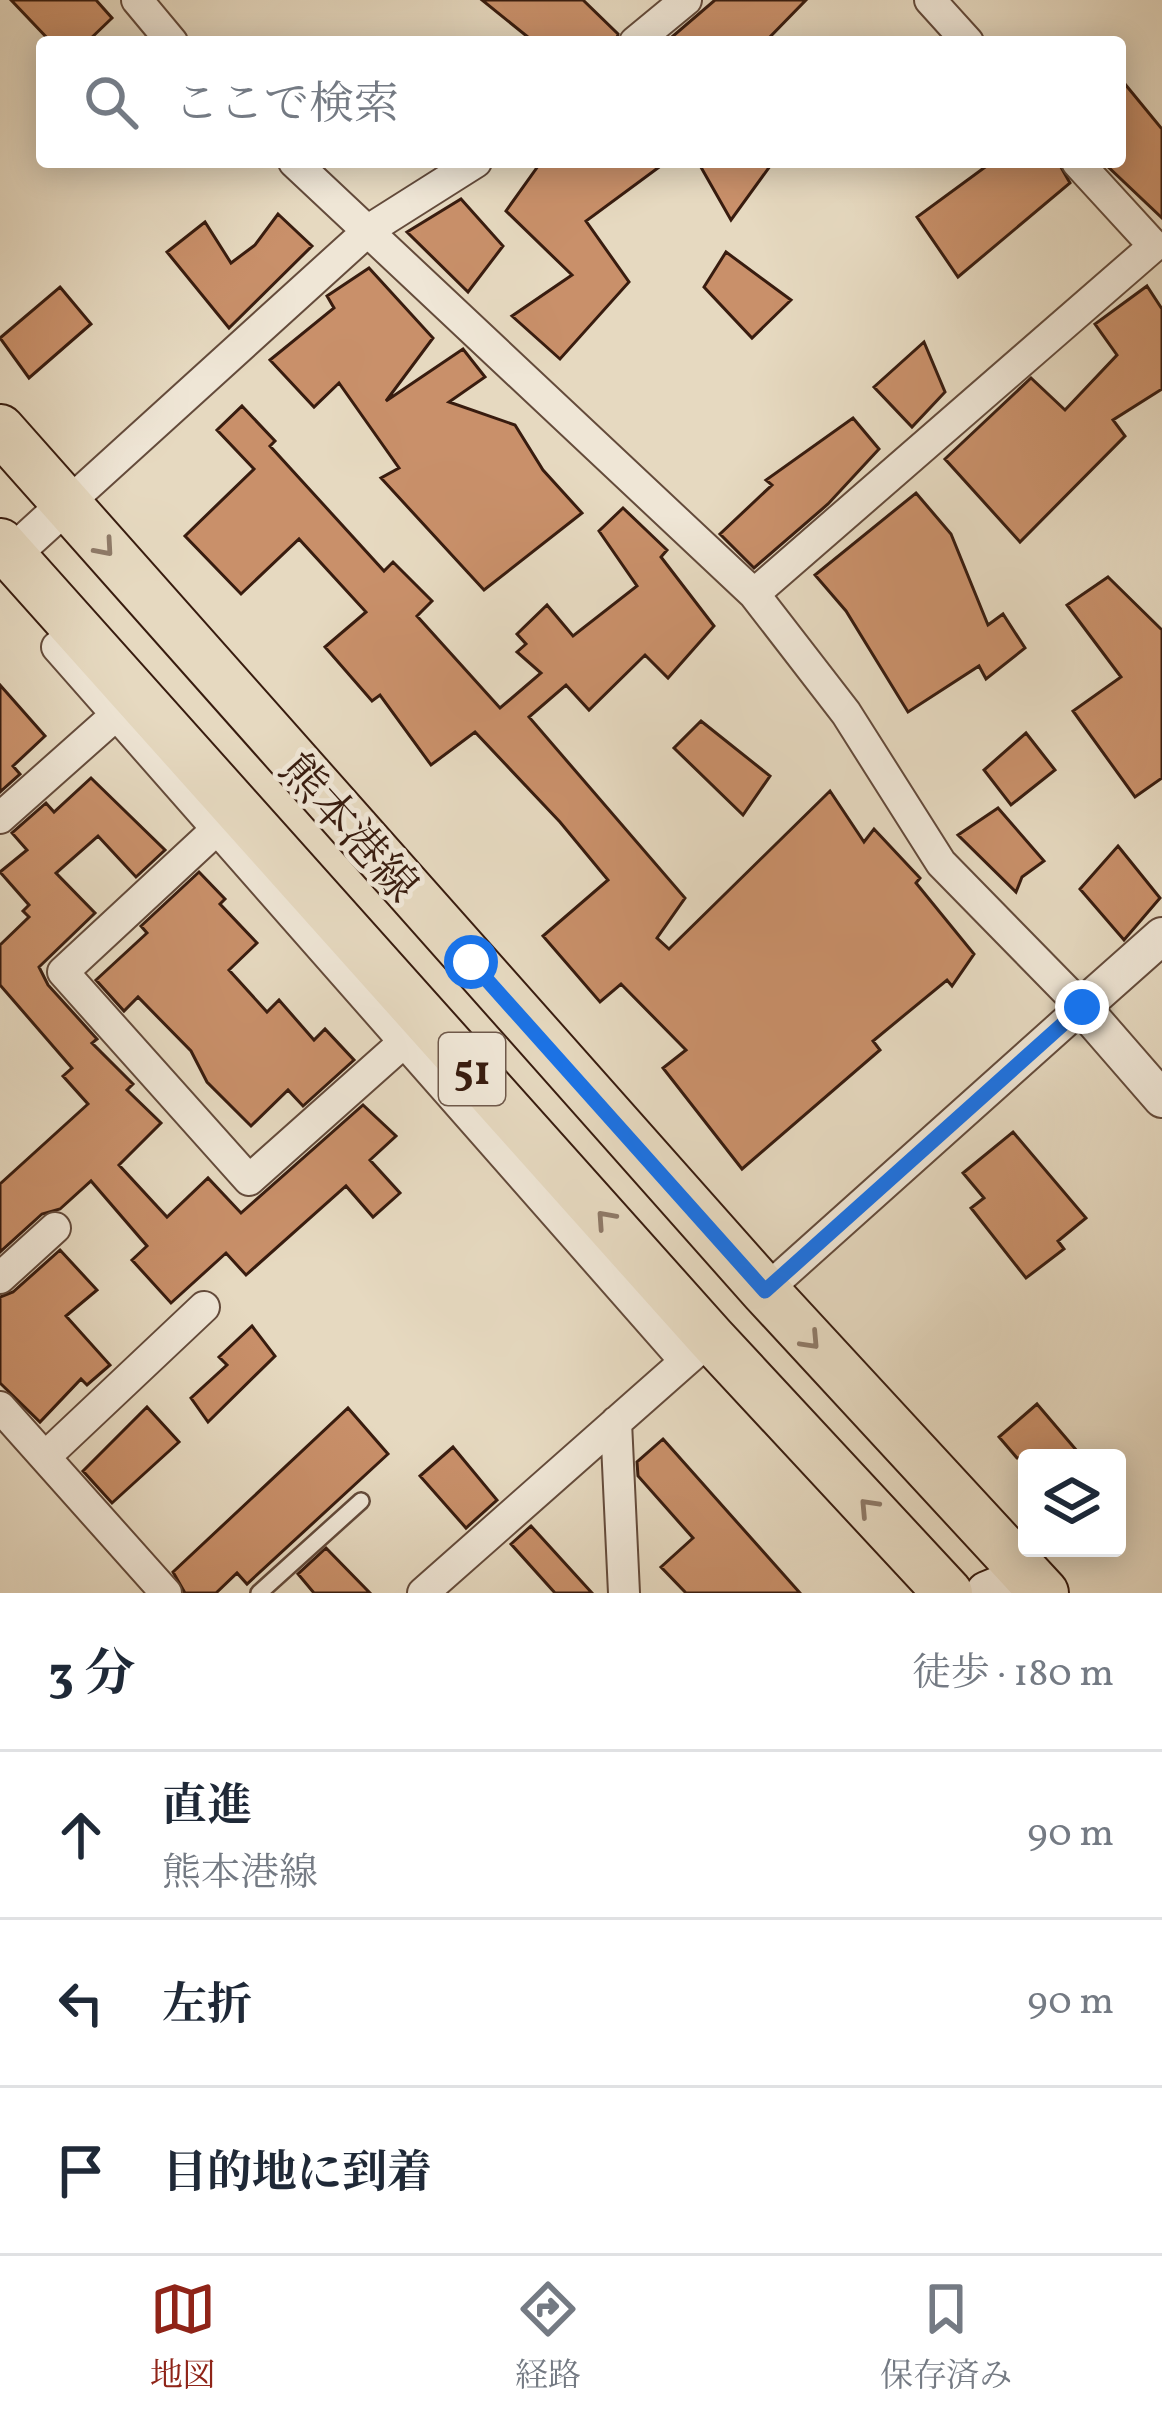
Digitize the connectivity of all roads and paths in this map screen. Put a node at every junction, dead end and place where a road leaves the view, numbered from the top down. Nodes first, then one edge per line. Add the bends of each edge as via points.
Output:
1 (137, 0) edge
2 (686, 0) edge
3 (930, 0) edge
4 (167, 36) edge
5 (641, 36) edge
6 (963, 36) edge
7 (302, 168) edge
8 (467, 168) edge
9 (1082, 168) edge
10 (370, 229) junction
11 (0, 429) edge
12 (67, 504) junction
13 (4, 555) edge
14 (754, 594) junction
15 (57, 647) dead end
16 (116, 715) junction
17 (0, 818) edge
18 (217, 829) junction
19 (1162, 937) edge
20 (1082, 1007) junction
21 (404, 1042) junction
22 (1162, 1099) edge
23 (55, 1228) dead end
24 (0, 1278) edge
25 (765, 1291) junction
26 (204, 1307) dead end
27 (698, 1350) junction
28 (0, 1407) edge
29 (616, 1422) junction
30 (45, 1457) junction
31 (361, 1502) dead end
32 (1019, 1589) edge
33 (166, 1593) edge
34 (259, 1593) edge
35 (423, 1593) edge
36 (624, 1593) edge
37 (947, 1593) edge

1 - 4 street
2 - 5 street
3 - 6 street
7 - 10 street
8 - 10 street
9 - 14 street via 1154,246
10 - 12 street
10 - 14 street
11 - 12 main road, 熊本港線 / 51
12 - 13 street
12 -> 25 main road, 熊本港線 / 51
27 -> 13 main road, 熊本港線 / 51
14 - 20 street via 846,713 941,863
15 - 16 street
16 - 17 street
16 - 18 street
18 - 21 street
18 - 21 street via 63,972 249,1180
19 - 20 street
20 - 22 street
20 - 25 street
21 - 27 street
23 - 24 street
25 -> 32 main road, 熊本港線 / 51
26 - 30 street
27 - 29 street
37 -> 27 main road, 熊本港線 / 51
28 - 30 street
29 - 35 street
29 - 36 street
30 - 33 street
31 - 34 lane

